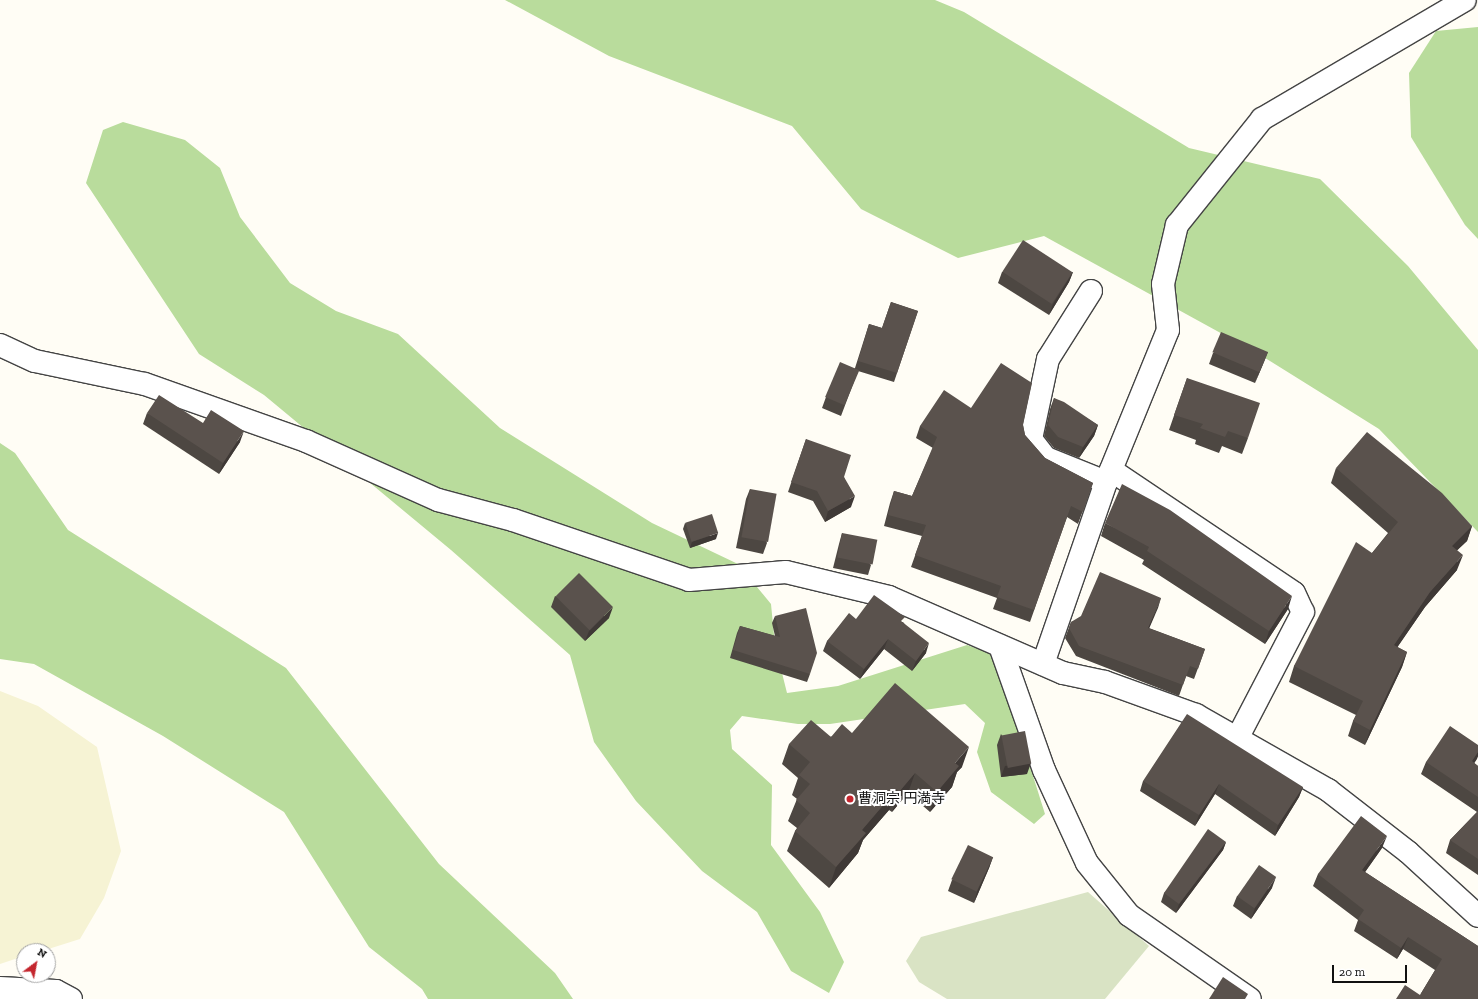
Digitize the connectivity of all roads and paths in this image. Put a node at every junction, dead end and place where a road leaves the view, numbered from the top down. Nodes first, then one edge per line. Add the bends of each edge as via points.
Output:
1 (1465, 0) edge
2 (1091, 291) dead end
3 (0, 345) edge
4 (1109, 476) junction
5 (1000, 646) junction
6 (1043, 664) junction
7 (1237, 739) junction
8 (1478, 916) edge
9 (0, 988) edge
10 (71, 999) edge
11 (1250, 999) edge

1 - 4 street via 1262,119 1198,196 1178,224 1167,254 1162,284 1168,330
2 - 4 street via 1048,359 1031,439 1046,458
3 - 5 street via 35,361 145,384 306,441 438,500 513,520 689,580 786,572 889,597
4 - 6 street
4 - 7 street via 1294,592 1303,612
5 - 6 street
5 - 11 street via 1044,770 1087,863 1130,915
6 - 7 street via 1196,715
7 - 8 street via 1328,790 1408,852
9 - 10 street via 56,991

